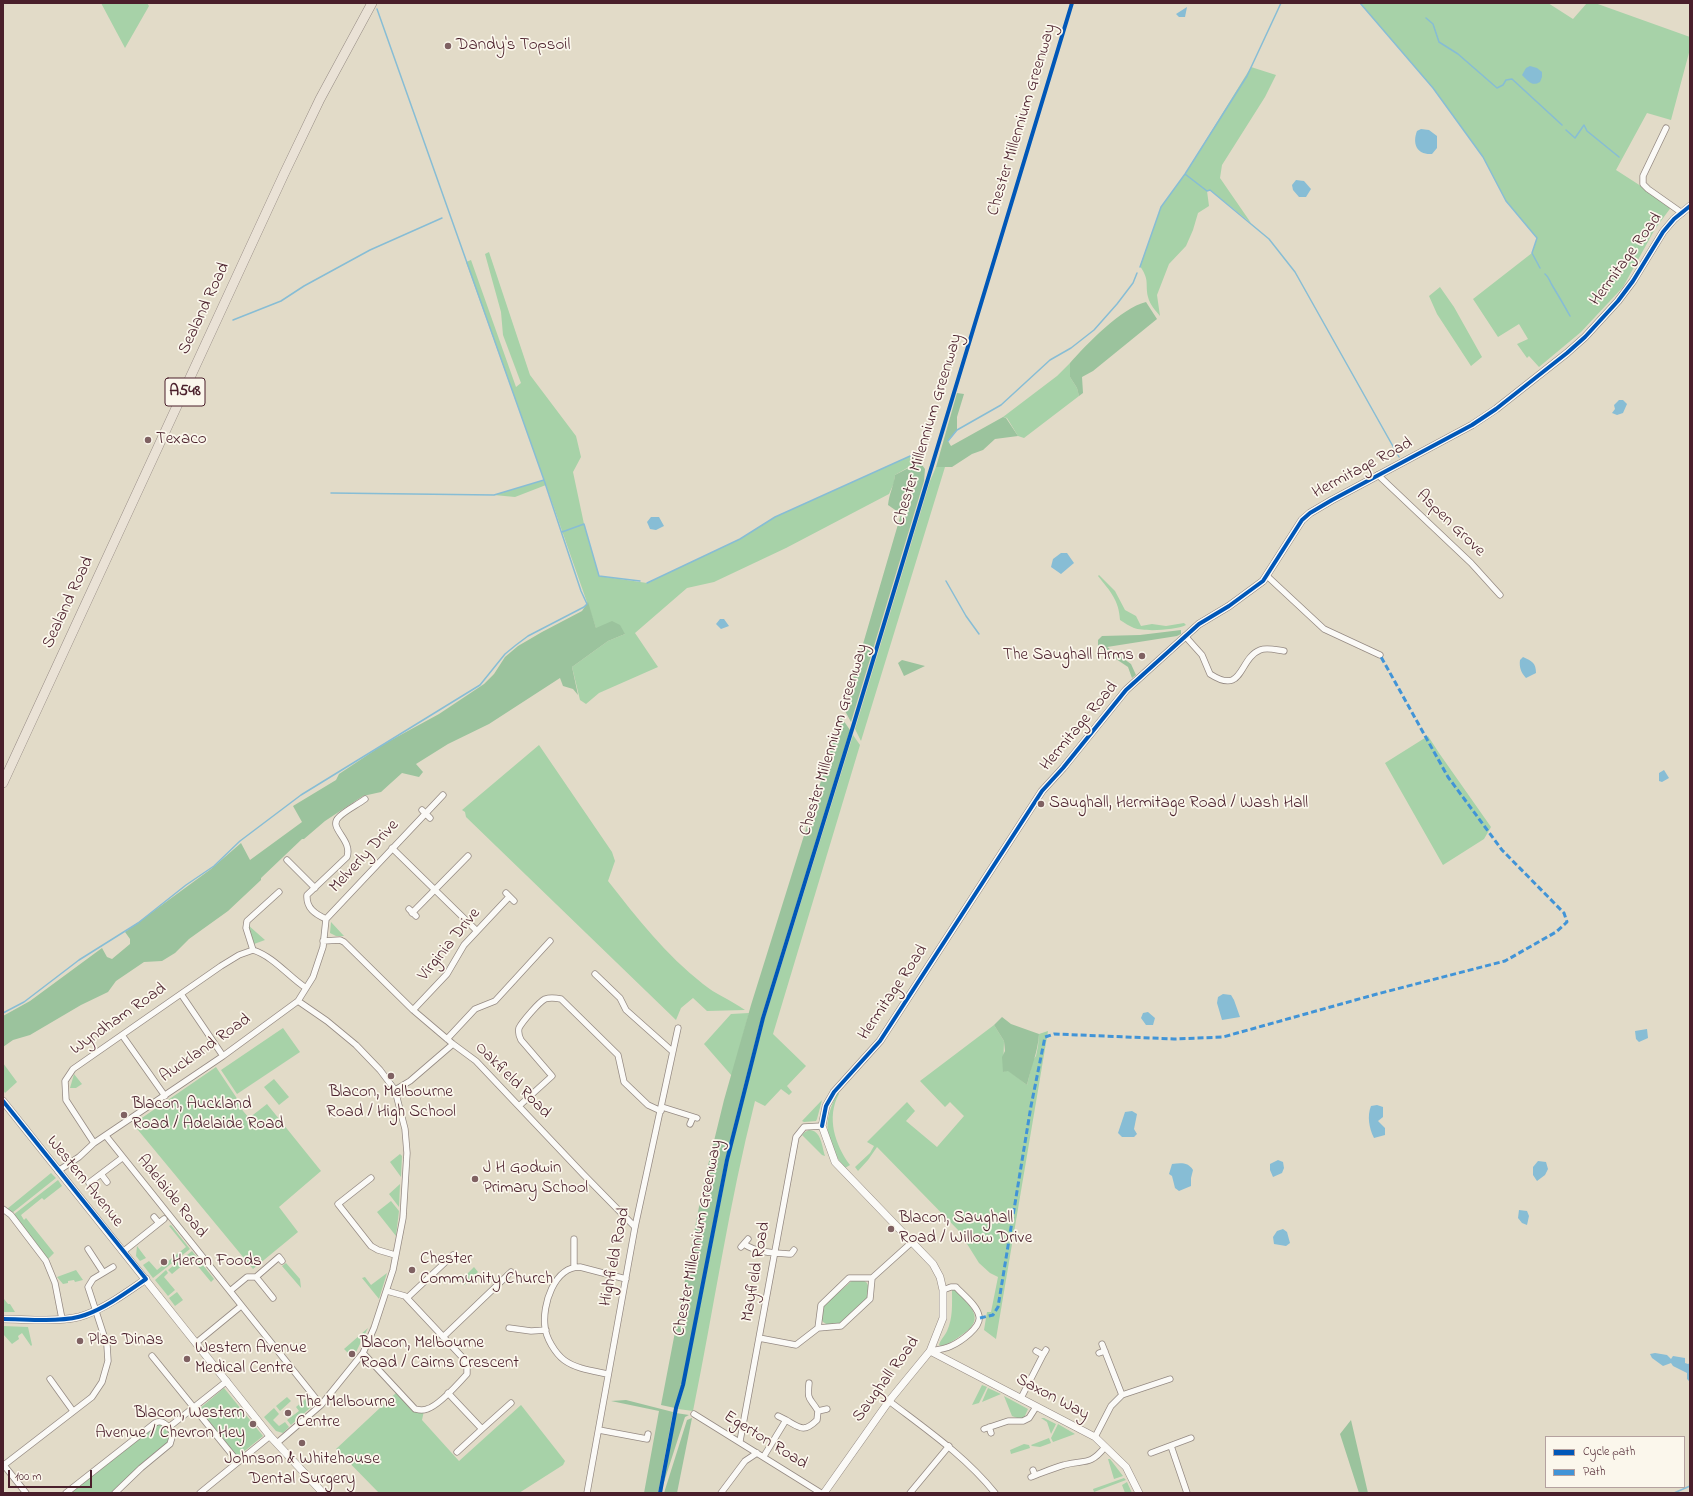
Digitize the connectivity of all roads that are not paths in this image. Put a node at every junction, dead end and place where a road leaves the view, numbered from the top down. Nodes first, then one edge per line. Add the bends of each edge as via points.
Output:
1 (372, 3) edge
2 (1666, 128) dead end
3 (1690, 206) edge
4 (1682, 212) junction
5 (1378, 475) junction
6 (1267, 576) junction
7 (1500, 595) dead end
8 (1185, 636) junction
9 (1284, 651) dead end
10 (1380, 655) dead end
11 (3, 783) edge
12 (443, 795) dead end
13 (365, 799) dead end
14 (424, 812) junction
15 (430, 818) dead end
16 (392, 848) junction
17 (468, 856) dead end
18 (287, 860) dead end
19 (315, 888) junction
20 (435, 890) junction
21 (278, 892) dead end
22 (510, 897) dead end
23 (412, 912) dead end
24 (326, 919) junction
25 (476, 930) junction
26 (323, 941) junction
27 (550, 941) dead end
28 (253, 950) junction
29 (595, 973) dead end
30 (306, 988) junction
31 (180, 994) junction
32 (298, 1002) junction
33 (413, 1010) junction
34 (678, 1028) dead end
35 (122, 1035) junction
36 (447, 1039) junction
37 (453, 1044) junction
38 (672, 1051) junction
39 (223, 1056) junction
40 (395, 1090) junction
41 (165, 1096) junction
42 (4, 1104) edge
43 (519, 1106) junction
44 (661, 1109) junction
45 (690, 1124) dead end
46 (822, 1126) junction
47 (106, 1136) junction
48 (94, 1143) junction
49 (122, 1158) junction
50 (58, 1170) junction
51 (101, 1174) junction
52 (372, 1178) dead end
53 (106, 1182) dead end
54 (89, 1184) dead end
55 (3, 1208) edge
56 (154, 1217) dead end
57 (635, 1227) junction
58 (574, 1239) dead end
59 (912, 1242) junction
60 (745, 1243) dead end
61 (88, 1249) dead end
62 (124, 1251) junction
63 (775, 1252) junction
64 (793, 1254) dead end
65 (395, 1255) junction
66 (453, 1256) dead end
67 (282, 1261) dead end
68 (113, 1267) dead end
69 (574, 1267) junction
70 (102, 1272) junction
71 (511, 1272) dead end
72 (256, 1277) junction
73 (872, 1278) junction
74 (146, 1279) junction
75 (626, 1279) junction
76 (943, 1290) junction
77 (230, 1291) junction
78 (387, 1291) junction
79 (273, 1298) dead end
80 (407, 1298) junction
81 (241, 1306) junction
82 (97, 1309) junction
83 (3, 1319) edge
84 (62, 1319) junction
85 (509, 1327) dead end
86 (818, 1328) junction
87 (546, 1330) junction
88 (443, 1337) junction
89 (759, 1338) junction
90 (196, 1343) junction
91 (1102, 1344) dead end
92 (1105, 1350) junction
93 (930, 1351) junction
94 (1036, 1351) dead end
95 (1099, 1353) dead end
96 (363, 1354) junction
97 (152, 1356) dead end
98 (608, 1374) junction
99 (50, 1379) dead end
100 (1170, 1379) dead end
101 (227, 1381) junction
102 (809, 1383) dead end
103 (448, 1393) junction
104 (1122, 1395) junction
105 (1021, 1398) junction
106 (889, 1401) junction
107 (511, 1403) dead end
108 (321, 1405) junction
109 (1036, 1407) junction
110 (194, 1408) junction
111 (827, 1409) dead end
112 (74, 1411) junction
113 (818, 1411) junction
114 (694, 1414) dead end
115 (778, 1416) dead end
116 (786, 1420) junction
117 (169, 1427) junction
118 (482, 1429) junction
119 (599, 1430) junction
120 (988, 1430) dead end
121 (648, 1434) dead end
122 (270, 1436) junction
123 (1095, 1437) junction
124 (1191, 1438) dead end
125 (740, 1441) junction
126 (277, 1443) junction
127 (949, 1446) junction
128 (1171, 1446) junction
129 (1105, 1448) junction
130 (457, 1452) dead end
131 (757, 1453) junction
132 (1151, 1453) dead end
133 (764, 1456) junction
134 (238, 1462) junction
135 (3, 1465) edge
136 (1033, 1474) dead end
137 (320, 1492) edge
138 (26, 1493) edge
139 (66, 1493) edge
140 (115, 1493) edge
141 (200, 1493) edge
142 (587, 1493) edge
143 (721, 1493) edge
144 (821, 1493) edge
145 (824, 1493) edge
146 (910, 1493) edge
147 (995, 1493) edge
148 (1139, 1493) edge
149 (1188, 1493) edge

1 - 11 main road, Sealand Road / A548 via 320,99 284,174
2 - 4 street via 1643,176 1643,184
3 - 4 street, Hermitage Road
4 - 5 street, Hermitage Road via 1663,232 1618,301 1567,353 1472,425
5 - 6 street, Hermitage Road via 1302,520
5 - 7 street, Aspen Grove via 1466,558
6 - 8 street, Hermitage Road via 1256,587
6 - 10 street via 1324,629
8 - 9 street via 1202,656 1208,672 1224,681 1238,677 1256,652 1266,649
8 - 46 street, Hermitage Road via 1126,690 1042,791 880,1041 834,1092 826,1106
12 - 14 street, Melverly Drive
13 - 19 street via 338,818 336,824 349,850 347,857
14 - 15 street
14 - 16 street, Melverly Drive
16 - 20 street
16 - 24 street, Melverly Drive
17 - 20 street
18 - 19 street
19 - 24 street via 307,895 306,902 317,915
20 - 23 street
20 - 25 street
21 - 28 street via 247,921 246,928
22 - 25 street, Virginia Drive
24 - 26 street, Auckland Road
25 - 33 street, Virginia Drive via 447,974
26 - 30 street, Auckland Road via 313,977
26 - 33 street, Oakfield Road via 344,942
27 - 36 street via 495,1001 475,1010
28 - 30 street via 268,956
28 - 31 street, Wyndham Road via 239,955
29 - 38 street via 620,998 626,1010
30 - 32 street, Auckland Road
31 - 35 street, Wyndham Road
31 - 39 street
32 - 39 street, Auckland Road
32 - 40 street via 356,1045
33 - 36 street, Oakfield Road
34 - 38 street, Highfield Road
35 - 41 street
35 - 48 street, Wyndham Road via 73,1070 65,1081 66,1100
36 - 37 street, Oakfield Road
37 - 40 street via 410,1081
37 - 43 street, Oakfield Road via 476,1060
38 - 44 street, Highfield Road
39 - 41 street, Auckland Road
40 - 65 street via 405,1129 407,1153 403,1218
41 - 47 street, Auckland Road
42 - 50 street, Western Avenue
43 - 44 street via 552,1076 520,1040 519,1027 540,1003 554,997 561,999 618,1055 624,1082 648,1105
43 - 57 street, Oakfield Road
44 - 45 street via 695,1117
44 - 57 street, Highfield Road
46 - 59 street, Saughall Road via 834,1162
46 - 63 street, Mayfield Road via 804,1127 796,1137
47 - 48 street, Auckland Road
47 - 49 street, Adelaide Road
48 - 50 street, Auckland Road
49 - 51 street
49 - 77 street, Adelaide Road
50 - 62 street, Western Avenue
51 - 53 street
51 - 54 street
52 - 65 street via 338,1204 371,1246
55 - 84 street via 46,1261 55,1283
56 - 62 street via 162,1221
57 - 75 street, Highfield Road
58 - 69 street
59 - 73 street
59 - 76 street, Saughall Road via 933,1264
60 - 63 street via 751,1249
61 - 70 street
62 - 74 street, Western Avenue
63 - 64 street
63 - 89 street, Mayfield Road
65 - 78 street
66 - 80 street
67 - 72 street via 279,1257
68 - 70 street
69 - 75 street
69 - 87 street via 562,1274 552,1289 546,1304
70 - 82 street via 88,1287
71 - 88 street
72 - 77 street via 247,1277
72 - 79 street
73 - 86 street via 870,1298 841,1326
73 - 86 street via 849,1278 821,1305
74 - 82 street
74 - 90 street, Western Avenue
75 - 98 street, Highfield Road
76 - 93 street, Saughall Road via 943,1318
76 - 93 street via 951,1286 956,1287 976,1309 980,1321 975,1330 952,1346
77 - 81 street, Adelaide Road
78 - 80 street
78 - 96 street
80 - 88 street
81 - 90 street
81 - 108 street, Adelaide Road
82 - 84 street via 84,1315
82 - 112 street via 108,1345 108,1362 96,1393
83 - 84 street
85 - 87 street via 531,1331
86 - 89 street via 796,1345
87 - 98 street via 557,1354 565,1361
88 - 103 street via 464,1359 467,1368 467,1374
89 - 125 street, Mayfield Road
90 - 101 street, Western Avenue
91 - 92 street
92 - 95 street
92 - 104 street
93 - 105 street, Saxon Way
93 - 106 street, Saughall Road
94 - 105 street via 1045,1353
96 - 103 street via 415,1409 429,1409
96 - 108 street
97 - 110 street
98 - 119 street, Highfield Road
99 - 112 street
100 - 104 street
101 - 110 street
101 - 122 street, Western Avenue
102 - 113 street via 809,1401
103 - 118 street
104 - 123 street via 1111,1406
105 - 109 street, Saxon Way
106 - 127 street
106 - 145 street, Saughall Road
107 - 118 street
108 - 126 street
109 - 120 street via 1029,1418 1023,1421 1008,1421
109 - 123 street, Saxon Way
110 - 117 street
110 - 134 street
111 - 113 street
112 - 135 street
113 - 116 street via 817,1420 807,1428 801,1428
114 - 125 street, Egerton Road
115 - 116 street
116 - 133 street
117 - 139 street via 159,1421
117 - 140 street via 173,1434 170,1444
118 - 130 street
119 - 121 street via 647,1439
119 - 142 street, Highfield Road
122 - 126 street, Western Avenue
122 - 134 street
123 - 129 street, Saxon Way
124 - 128 street
125 - 131 street, Egerton Road
126 - 137 street, Western Avenue
127 - 146 street
127 - 147 street via 979,1473
128 - 132 street
128 - 149 street
129 - 136 street via 1091,1461
129 - 148 street, Saxon Way via 1126,1467
131 - 133 street, Egerton Road
131 - 143 street via 745,1461
133 - 144 street, Egerton Road
134 - 141 street
135 - 138 street

